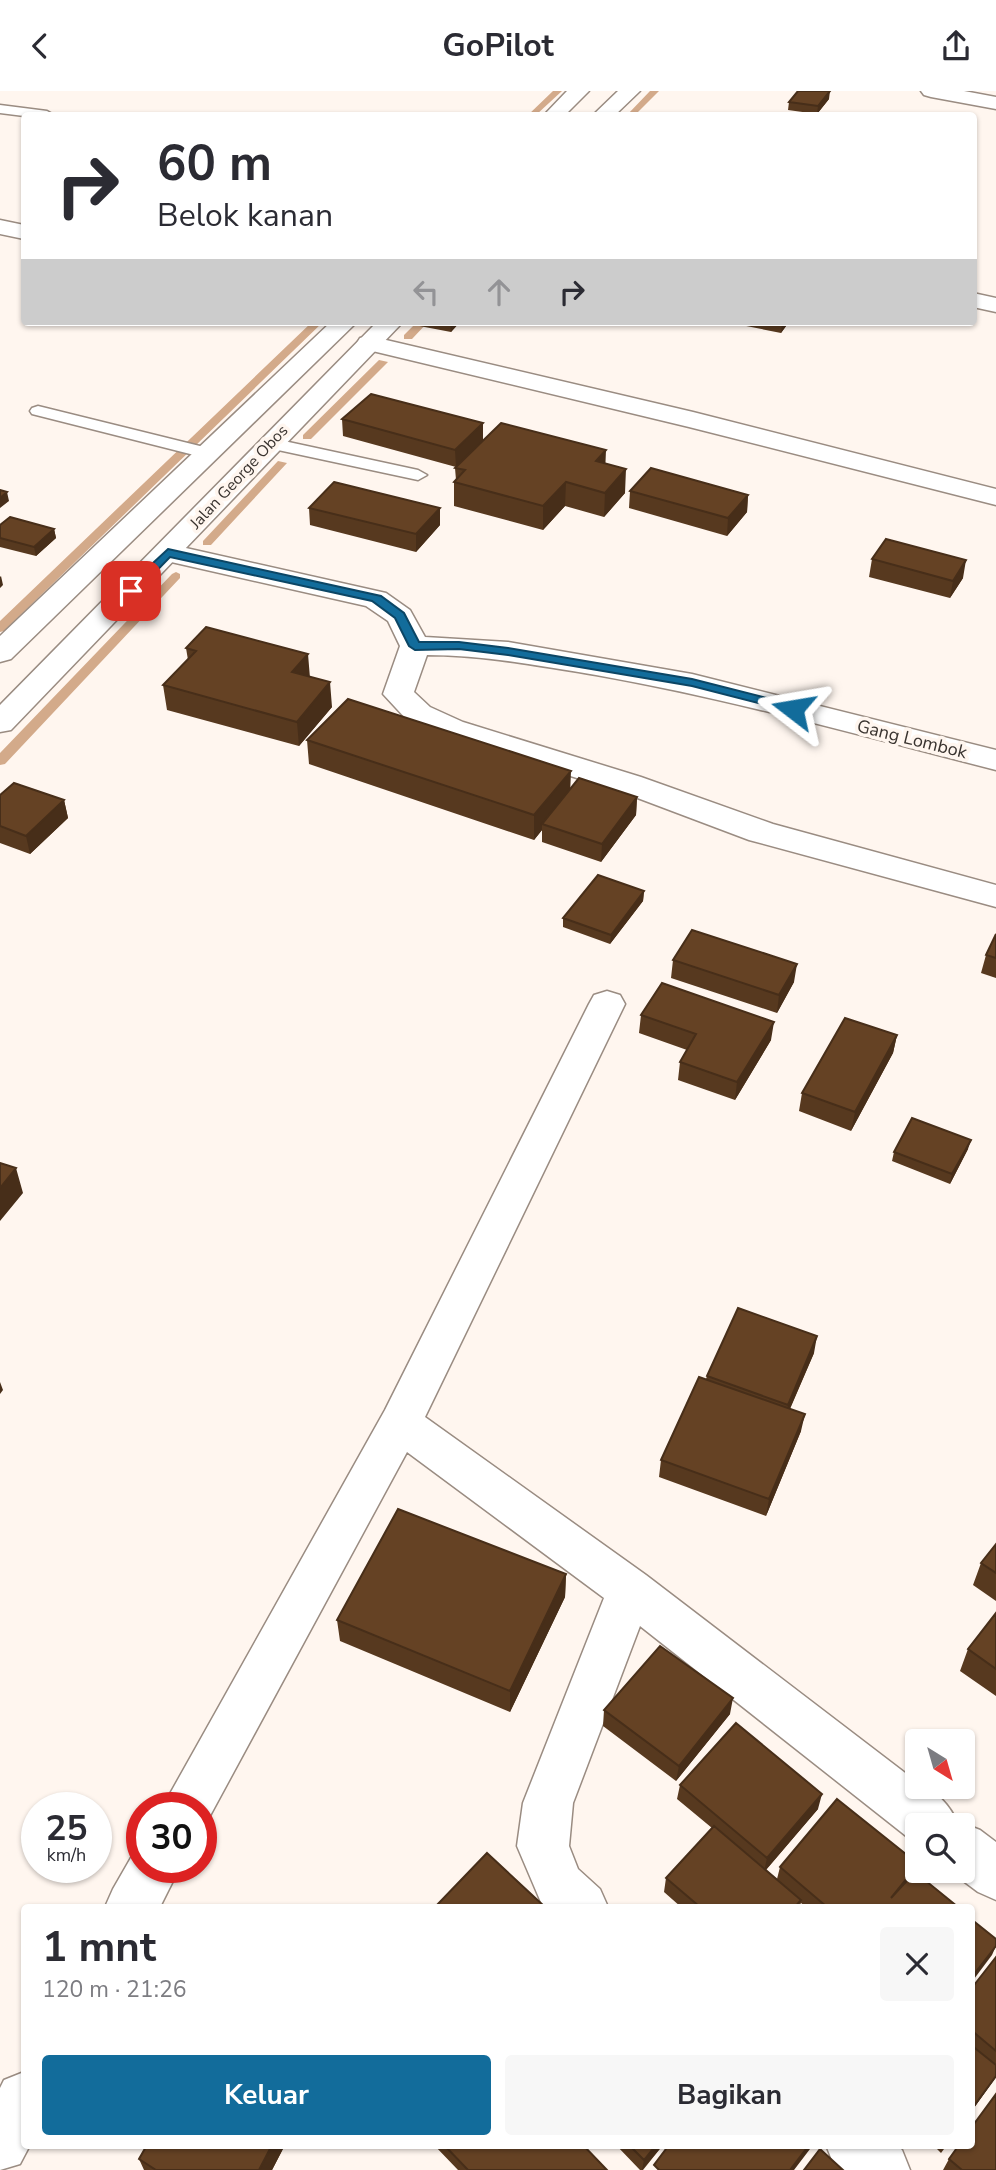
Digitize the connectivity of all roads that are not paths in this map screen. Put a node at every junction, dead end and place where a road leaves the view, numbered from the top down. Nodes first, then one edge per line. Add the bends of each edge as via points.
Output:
1 (579, 91) edge
2 (630, 91) edge
3 (931, 91) edge
4 (996, 103) edge
5 (0, 109) edge
6 (24, 112) edge
7 (557, 112) edge
8 (606, 112) edge
9 (0, 227) edge
10 (21, 231) edge
11 (977, 301) edge
12 (996, 305) edge
13 (341, 326) edge
14 (387, 326) edge
15 (369, 343) junction
16 (38, 411) dead end
17 (270, 443) junction
18 (210, 453) junction
19 (418, 475) dead end
20 (996, 497) edge
21 (168, 553) junction
22 (415, 646) junction
23 (0, 653) edge
24 (0, 723) edge
25 (996, 760) edge
26 (996, 896) edge
27 (607, 1004) dead end
28 (400, 1423) junction
29 (630, 1590) junction
30 (196, 1792) edge
31 (918, 1813) edge
32 (975, 1858) edge
33 (996, 1874) edge
34 (145, 1883) edge
35 (133, 1904) edge
36 (579, 1904) edge
37 (21, 2106) edge
38 (0, 2144) edge
39 (858, 2149) edge
40 (882, 2170) edge

1 - 7 street
2 - 8 street
3 - 4 street
5 - 6 lane
9 - 10 street
11 - 12 street
13 - 18 street, Jalan George Obos
14 - 15 street, Jalan George Obos
15 - 17 street, Jalan George Obos
15 - 20 street
16 - 18 lane
17 - 19 lane
17 - 21 street, Jalan George Obos
18 - 23 street, Jalan George Obos
21 - 22 street via 376,599 400,616
21 - 24 street, Jalan George Obos
22 - 25 street, Gang Lombok via 508,652 692,683
22 - 26 street via 398,694 419,714 452,729 630,784 761,832
27 - 28 street
28 - 29 street
28 - 30 street
29 - 31 street
29 - 36 street via 548,1803 543,1846 559,1887
32 - 33 street
34 - 35 street
37 - 38 street
39 - 40 street

